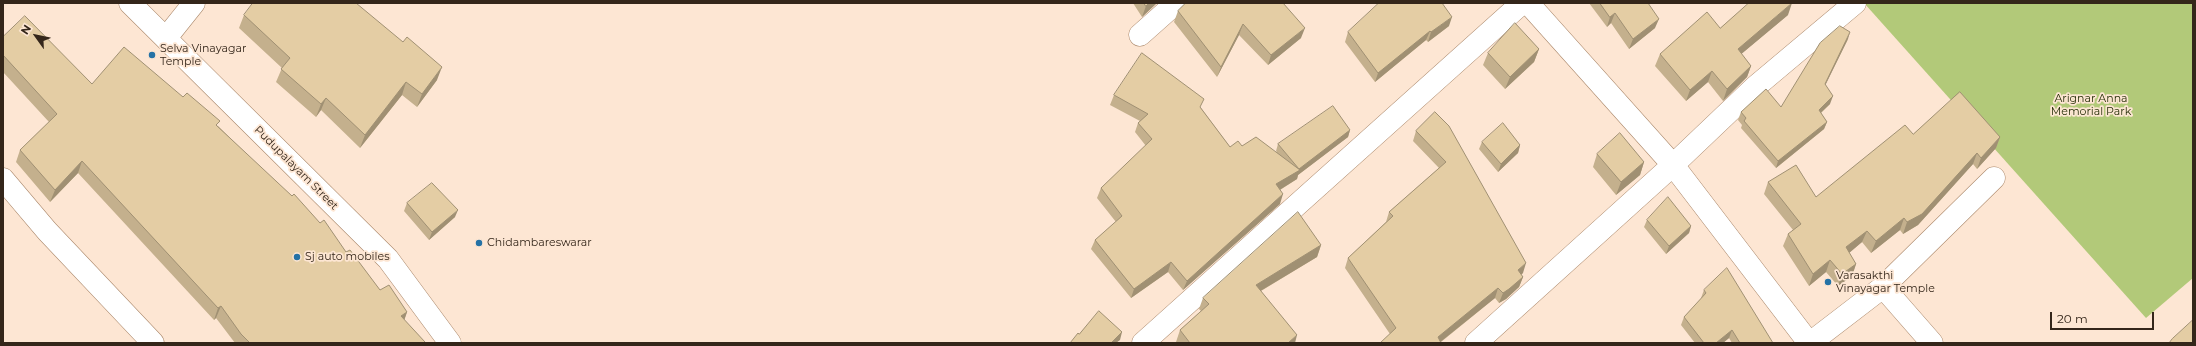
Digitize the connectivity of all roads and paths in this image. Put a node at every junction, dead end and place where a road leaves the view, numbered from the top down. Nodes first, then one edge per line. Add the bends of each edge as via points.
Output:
1 (130, 3) edge
2 (194, 3) edge
3 (1176, 3) edge
4 (1522, 3) edge
5 (1528, 3) edge
6 (1854, 3) edge
7 (1140, 35) dead end
8 (166, 38) junction
9 (1673, 165) junction
10 (1994, 178) dead end
11 (3, 180) edge
12 (1883, 287) junction
13 (153, 343) edge
14 (450, 343) edge
15 (1143, 343) edge
16 (1476, 343) edge
17 (1810, 343) edge
18 (1932, 343) edge

1 - 8 street, Pudupalayam Street
2 - 8 street
3 - 7 street
4 - 15 street
5 - 9 street
6 - 9 street via 1755,87
8 - 14 street, Pudupalayam Street via 388,259
9 - 16 street
9 - 17 street
10 - 12 street
11 - 13 street via 47,231
12 - 17 street
12 - 18 street

